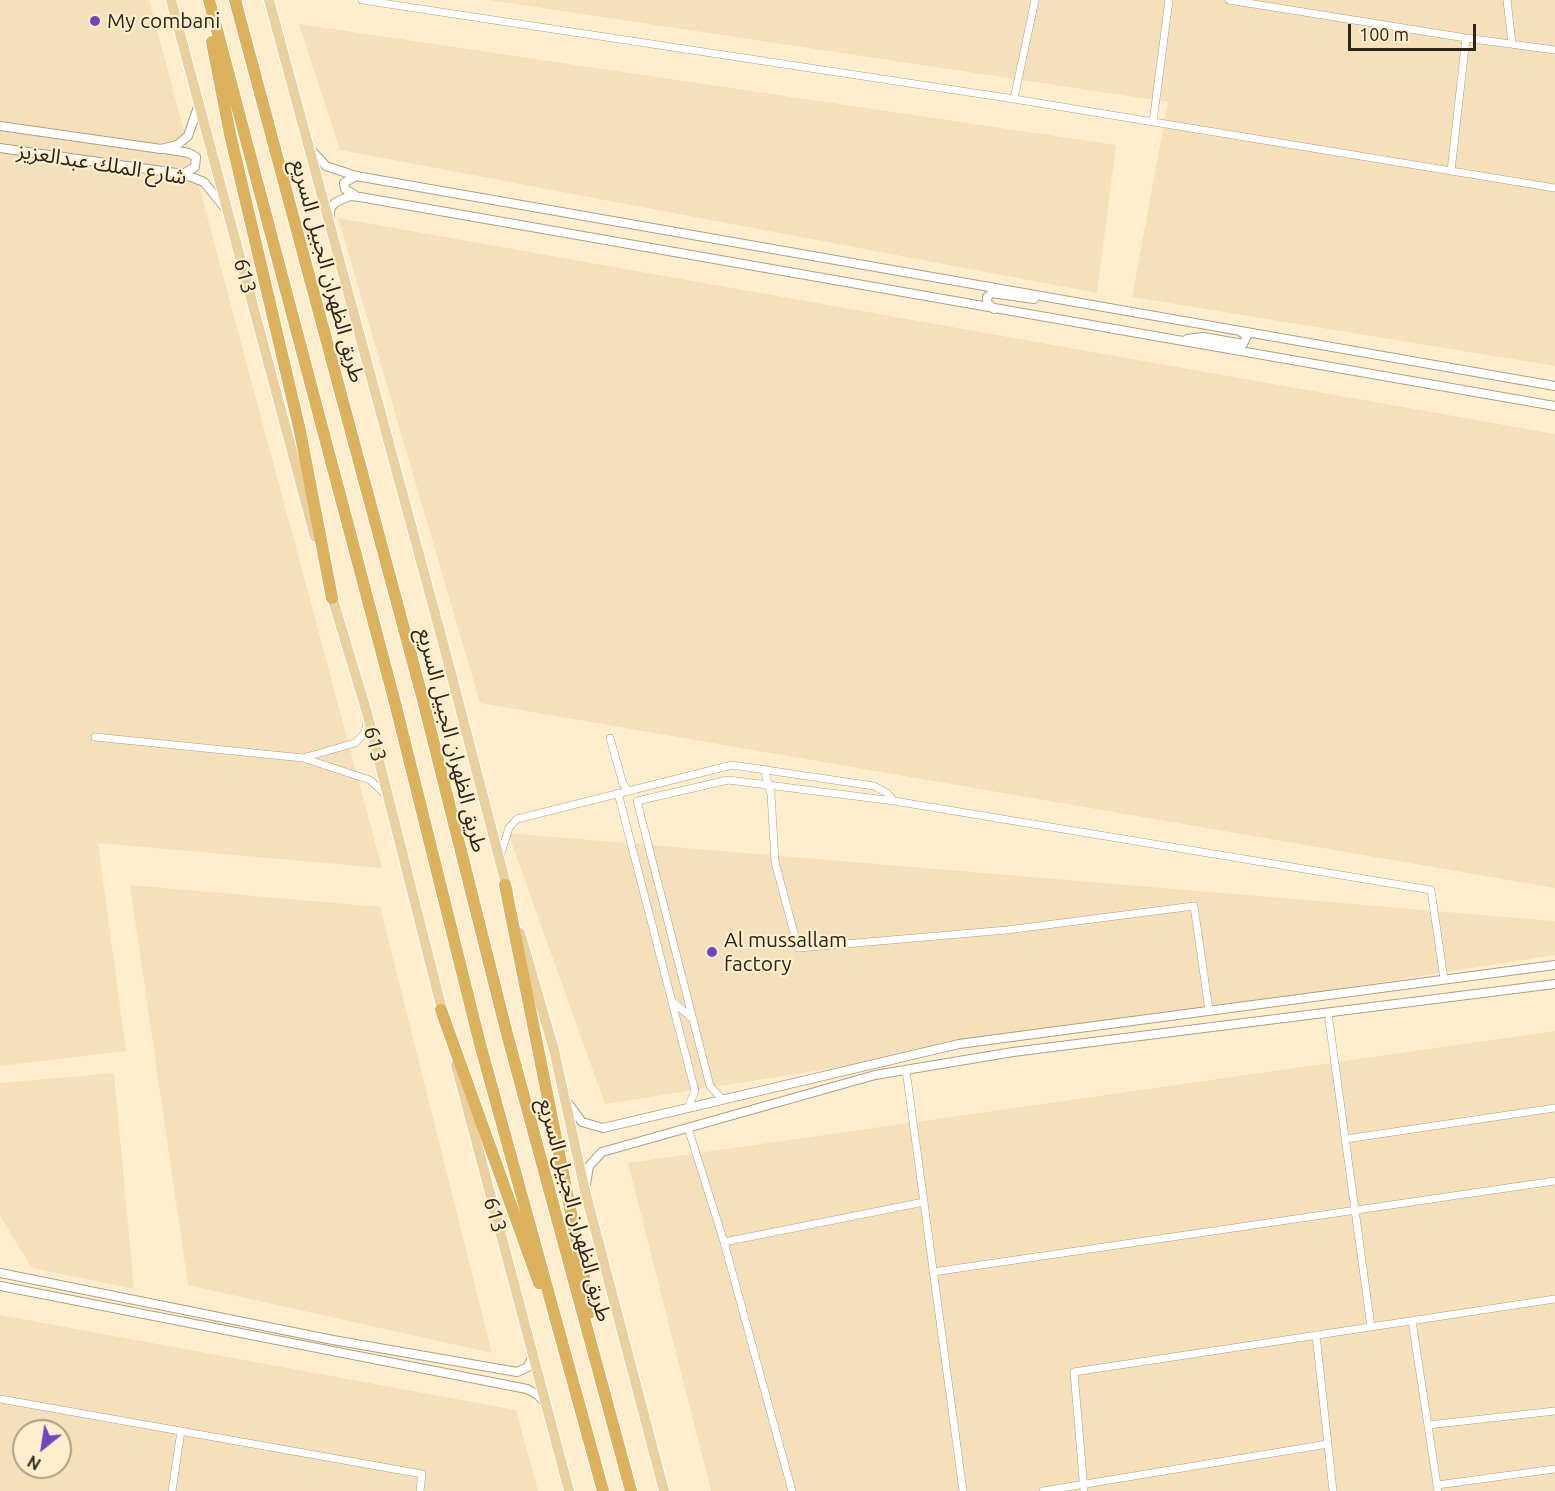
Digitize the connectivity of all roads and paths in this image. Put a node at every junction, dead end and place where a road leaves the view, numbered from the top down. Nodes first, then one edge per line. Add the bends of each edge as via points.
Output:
1 (171, 0) edge
2 (207, 0) edge
3 (234, 0) edge
4 (278, 0) edge
5 (362, 0) edge
6 (1035, 0) edge
7 (1169, 0) edge
8 (1229, 0) edge
9 (1507, 0) edge
10 (400, 4) edge
11 (1284, 4) edge
12 (271, 6) edge
13 (1466, 38) junction
14 (1512, 44) junction
15 (1555, 50) edge
16 (1014, 99) junction
17 (200, 100) junction
18 (1153, 122) junction
19 (0, 126) edge
20 (306, 140) junction
21 (0, 148) edge
22 (161, 149) junction
23 (1451, 171) junction
24 (183, 174) junction
25 (356, 176) junction
26 (1555, 188) edge
27 (360, 197) junction
28 (227, 210) junction
29 (329, 226) junction
30 (1059, 298) junction
31 (994, 309) junction
32 (1237, 330) junction
33 (1177, 341) junction
34 (1555, 386) edge
35 (1555, 406) edge
36 (332, 598) junction
37 (366, 713) junction
38 (94, 737) dead end
39 (610, 738) dead end
40 (303, 758) junction
41 (764, 769) junction
42 (770, 785) junction
43 (631, 790) junction
44 (618, 793) junction
45 (390, 801) junction
46 (637, 801) junction
47 (894, 801) junction
48 (500, 857) junction
49 (505, 885) junction
50 (1555, 965) edge
51 (1444, 979) junction
52 (1555, 984) edge
53 (672, 1000) junction
54 (441, 1010) junction
55 (1209, 1010) junction
56 (1328, 1013) junction
57 (692, 1016) junction
58 (906, 1070) junction
59 (563, 1092) junction
60 (721, 1098) junction
61 (688, 1107) junction
62 (1555, 1108) edge
63 (688, 1128) junction
64 (1346, 1139) junction
65 (1555, 1181) edge
66 (585, 1191) junction
67 (924, 1202) junction
68 (1354, 1209) junction
69 (724, 1242) junction
70 (933, 1272) junction
71 (0, 1273) edge
72 (0, 1286) edge
73 (1555, 1299) edge
74 (1412, 1321) junction
75 (1371, 1327) junction
76 (1317, 1335) junction
77 (534, 1352) junction
78 (574, 1381) junction
79 (0, 1399) edge
80 (547, 1406) junction
81 (1555, 1411) edge
82 (1428, 1425) junction
83 (181, 1431) junction
84 (1328, 1444) junction
85 (622, 1454) junction
86 (1555, 1469) edge
87 (1083, 1482) junction
88 (1437, 1488) edge
89 (172, 1491) edge
90 (420, 1491) edge
91 (569, 1491) edge
92 (603, 1491) edge
93 (631, 1491) edge
94 (664, 1491) edge
95 (792, 1491) edge
96 (963, 1491) edge
97 (1043, 1491) edge
98 (1084, 1491) edge
99 (1333, 1491) edge

1 - 17 main road, 613
2 - 36 highway via 230,134 300,431
2 - 78 highway, 613 via 394,699 480,1044
3 - 85 highway, طريق الظهران الجبيل السريع
4 - 12 street
5 - 10 street
6 - 16 street
7 - 18 street
8 - 11 street
9 - 14 street
10 - 16 street
11 - 13 street
12 - 20 main road
13 - 14 street
13 - 23 street
14 - 15 street
16 - 18 street
17 - 22 street via 188,136 177,145
17 - 28 main road, 613
18 - 23 street
19 - 22 street
20 - 25 street via 316,158 326,166
20 - 29 main road
21 - 24 street, شارع الملك عبدالعزيز
22 - 24 street via 196,157 195,167
23 - 26 street
24 - 28 street, شارع الملك عبدالعزيز via 204,182
25 - 27 street via 344,186
25 - 30 street
27 - 29 street via 350,196 336,202 329,213
27 - 31 street
28 - 36 main road, 613
29 - 48 main road
30 - 31 street via 992,293 987,302
30 - 32 street
31 - 33 street
32 - 33 street via 1247,336 1243,344 1203,337
32 - 34 street
33 - 35 street
36 - 37 main road, 613
37 - 40 street via 365,733 355,743
37 - 45 main road, 613
38 - 40 street
39 - 43 street via 623,784
40 - 45 street via 370,780
41 - 42 street
41 - 43 street via 732,765
41 - 47 street via 874,786
42 - 46 street via 728,780
42 - 47 street
42 - 55 street via 775,862 798,948 1008,930 1194,906
43 - 44 street
43 - 46 street
44 - 48 street via 517,819 509,828
44 - 53 street
45 - 54 main road, 613
46 - 57 street
47 - 51 street via 1431,890
48 - 49 main road
49 - 59 main road
49 - 85 highway via 564,1191
50 - 51 street
51 - 55 street
52 - 56 street
53 - 57 street
53 - 61 street via 695,1091
54 - 77 main road, 613
54 - 78 highway
55 - 60 street via 959,1044
56 - 58 street via 1013,1052
56 - 64 street
57 - 60 street via 710,1086
58 - 63 street via 875,1075
58 - 67 street
59 - 61 street via 574,1114 591,1127 603,1128
59 - 66 main road
60 - 61 street
62 - 64 street
63 - 66 street via 602,1152 589,1166
63 - 69 street
64 - 68 street
65 - 68 street
66 - 94 main road
67 - 69 street
67 - 70 street
68 - 70 street
68 - 75 street
69 - 95 street
70 - 96 street
71 - 77 street via 321,1338 517,1371 528,1366
72 - 80 street via 527,1389
73 - 74 street
74 - 75 street
74 - 82 street
75 - 76 street
76 - 84 street
76 - 87 street via 1074,1372
77 - 80 main road, 613
78 - 92 highway, 613
79 - 83 street
80 - 91 main road, 613
81 - 82 street
82 - 88 street
83 - 89 street
83 - 90 street via 422,1474
84 - 87 street
84 - 99 street
85 - 93 highway, طريق الظهران الجبيل السريع
86 - 88 street
87 - 97 street
87 - 98 street

